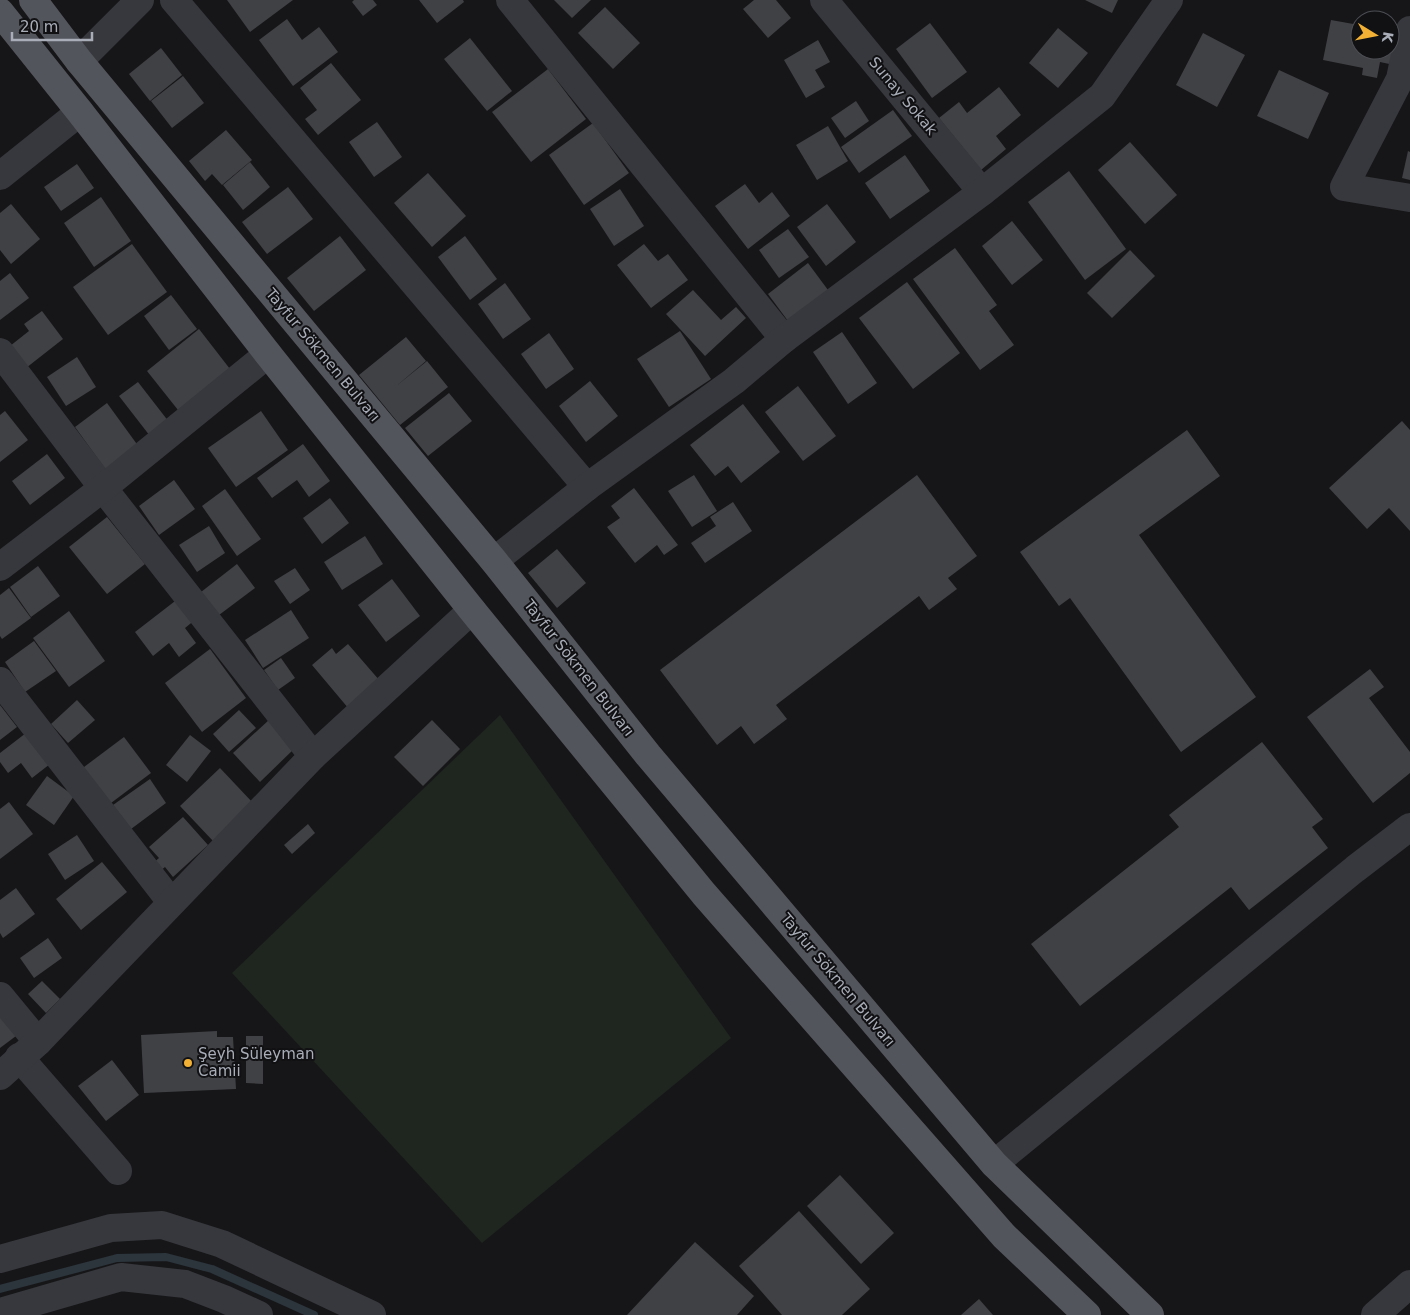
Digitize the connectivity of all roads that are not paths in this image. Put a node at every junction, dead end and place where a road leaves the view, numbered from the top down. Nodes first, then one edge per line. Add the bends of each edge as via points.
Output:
1 (33, 0) edge
2 (140, 0) edge
3 (174, 0) edge
4 (510, 0) edge
5 (824, 0) edge
6 (1169, 0) edge
7 (0, 12) edge
8 (1410, 30) edge
9 (79, 61) junction
10 (80, 112) junction
11 (0, 176) edge
12 (982, 192) junction
13 (1410, 198) edge
14 (784, 339) junction
15 (0, 352) edge
16 (268, 354) junction
17 (587, 487) junction
18 (103, 488) junction
19 (494, 561) junction
20 (0, 567) edge
21 (472, 610) junction
22 (0, 681) edge
23 (312, 756) junction
24 (1410, 827) edge
25 (172, 902) junction
26 (0, 996) edge
27 (19, 1058) edge
28 (994, 1164) junction
29 (118, 1171) dead end
30 (0, 1259) edge
31 (1410, 1284) edge
32 (0, 1312) edge
33 (1084, 1313) edge
34 (259, 1315) edge
35 (372, 1315) edge
36 (1150, 1315) edge
37 (1375, 1315) edge

1 - 9 main road, Tayfur Sökmen Bulvarı
2 - 9 street
3 - 17 street
4 - 14 street
5 - 12 street, Sunay Sokak
6 - 12 street via 1102,96
7 - 10 main road
8 - 13 street via 1400,79 1344,187
9 - 19 main road, Tayfur Sökmen Bulvarı
10 - 11 street
10 - 16 main road
12 - 14 street
14 - 17 street via 734,381
15 - 18 street
16 - 18 street
16 - 21 main road
17 - 19 street
18 - 20 street
18 - 23 street
19 - 28 main road, Tayfur Sökmen Bulvarı via 648,755
21 - 23 street
21 - 33 main road via 711,902 1004,1236
22 - 25 street
23 - 25 street
24 - 28 street
25 - 27 street
26 - 27 street
27 - 29 street
28 - 36 main road, Tayfur Sökmen Bulvarı
30 - 35 street via 111,1228 162,1225 222,1244
31 - 37 street
32 - 34 street via 121,1277 185,1284

